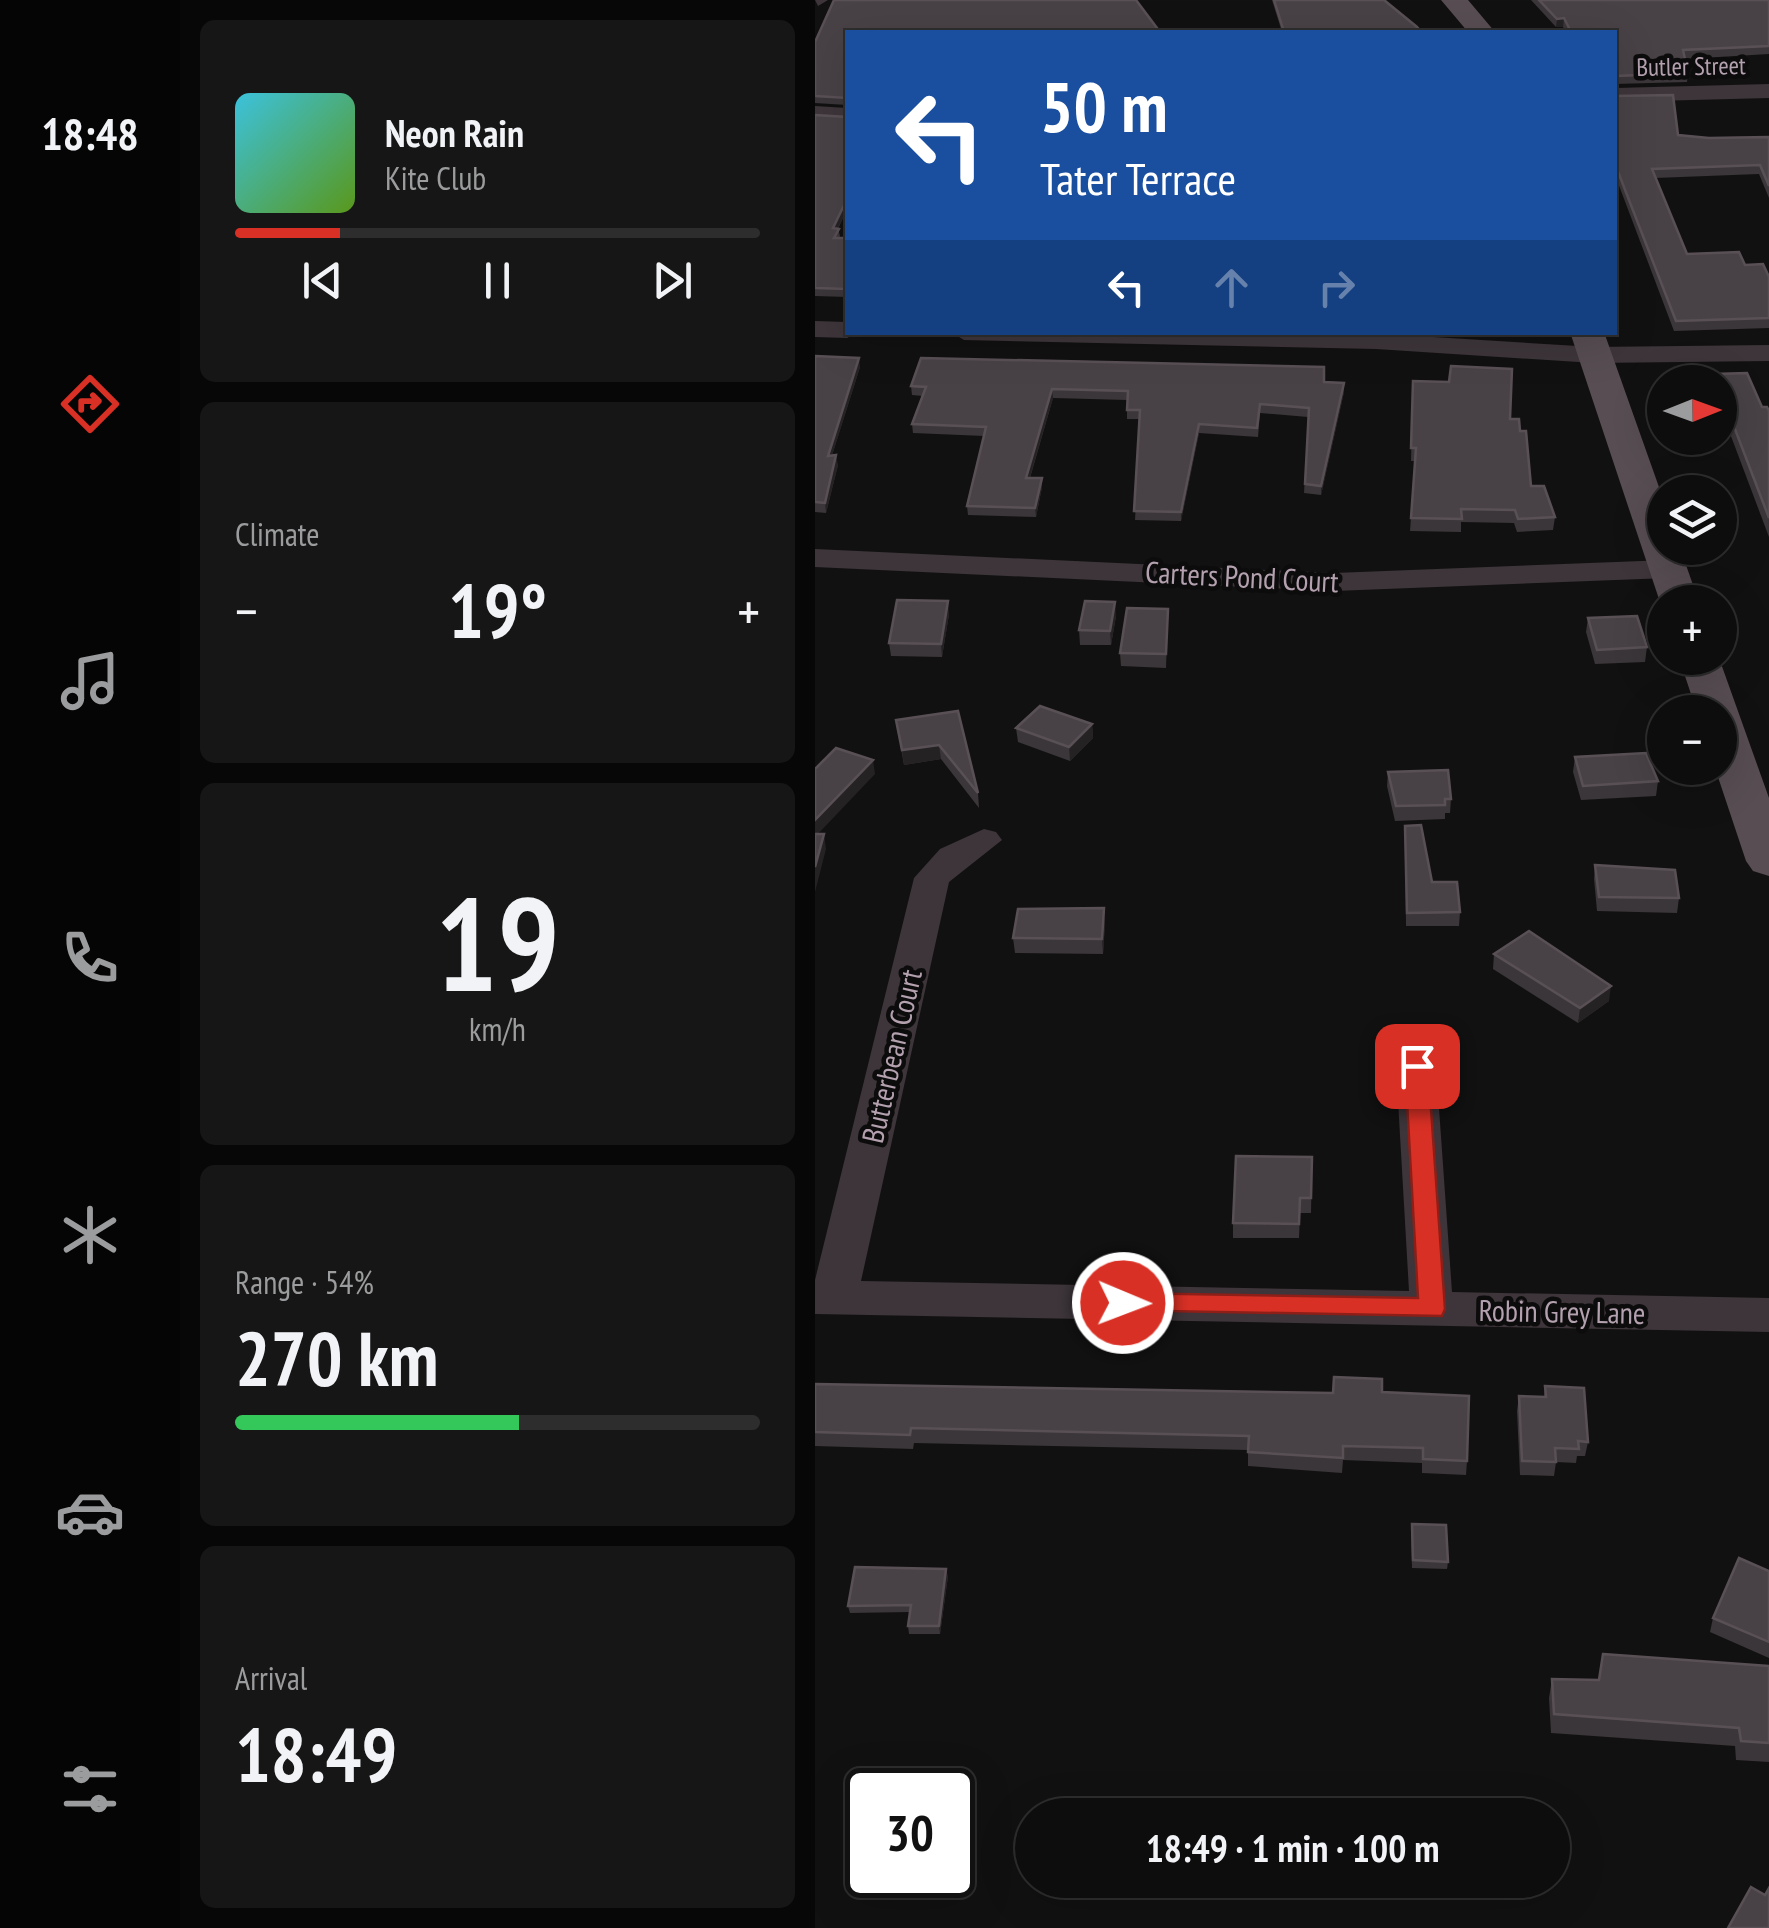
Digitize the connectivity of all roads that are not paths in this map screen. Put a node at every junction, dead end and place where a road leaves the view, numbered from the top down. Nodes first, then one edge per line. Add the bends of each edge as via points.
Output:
1 (1454, 0) edge
2 (1480, 30) edge
3 (1769, 91) edge
4 (1617, 95) edge
5 (815, 114) edge
6 (845, 115) edge
7 (815, 330) edge
8 (845, 330) edge
9 (1092, 335) edge
10 (1590, 344) edge
11 (1769, 353) edge
12 (815, 558) edge
13 (1674, 585) edge
14 (1647, 586) edge
15 (1737, 768) edge
16 (984, 840) dead end
17 (1769, 861) edge
18 (1417, 1066) dead end
19 (825, 1298) edge
20 (1432, 1309) junction
21 (1769, 1315) edge

1 - 2 main road
3 - 4 street, Butler Street
5 - 6 street
7 - 8 street
9 - 10 street
10 - 11 street
10 - 13 main road
12 - 14 street, Carters Pond Court via 1333,582
15 - 17 main road
16 - 19 street, Butterbean Court via 932,878
18 - 20 street
19 - 20 street, Robin Grey Lane
20 - 21 street, Robin Grey Lane

